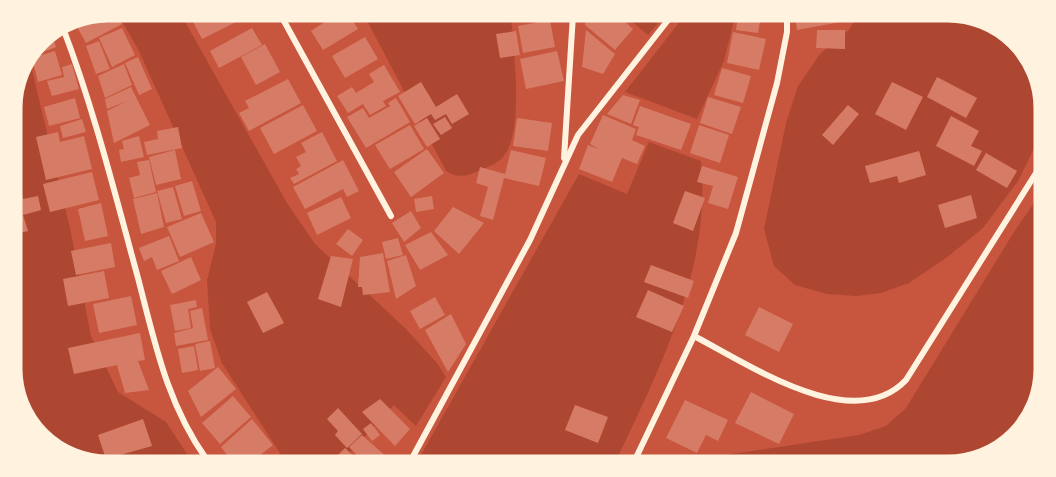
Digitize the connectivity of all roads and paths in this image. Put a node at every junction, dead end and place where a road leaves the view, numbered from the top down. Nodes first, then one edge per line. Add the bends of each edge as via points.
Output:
1 (284, 21) edge
2 (573, 21) edge
3 (667, 21) edge
4 (788, 21) edge
5 (65, 33) edge
6 (564, 162) junction
7 (1035, 175) edge
8 (391, 216) dead end
9 (694, 336) junction
10 (204, 456) edge
11 (413, 456) edge
12 (637, 456) edge

1 - 8 street
2 - 6 street
3 - 6 street via 582,129
4 - 9 street via 777,83 736,233
5 - 10 street via 91,108 165,380 188,432
6 - 11 street via 530,240
7 - 9 street via 906,380 888,395 853,401 809,393
9 - 12 street

